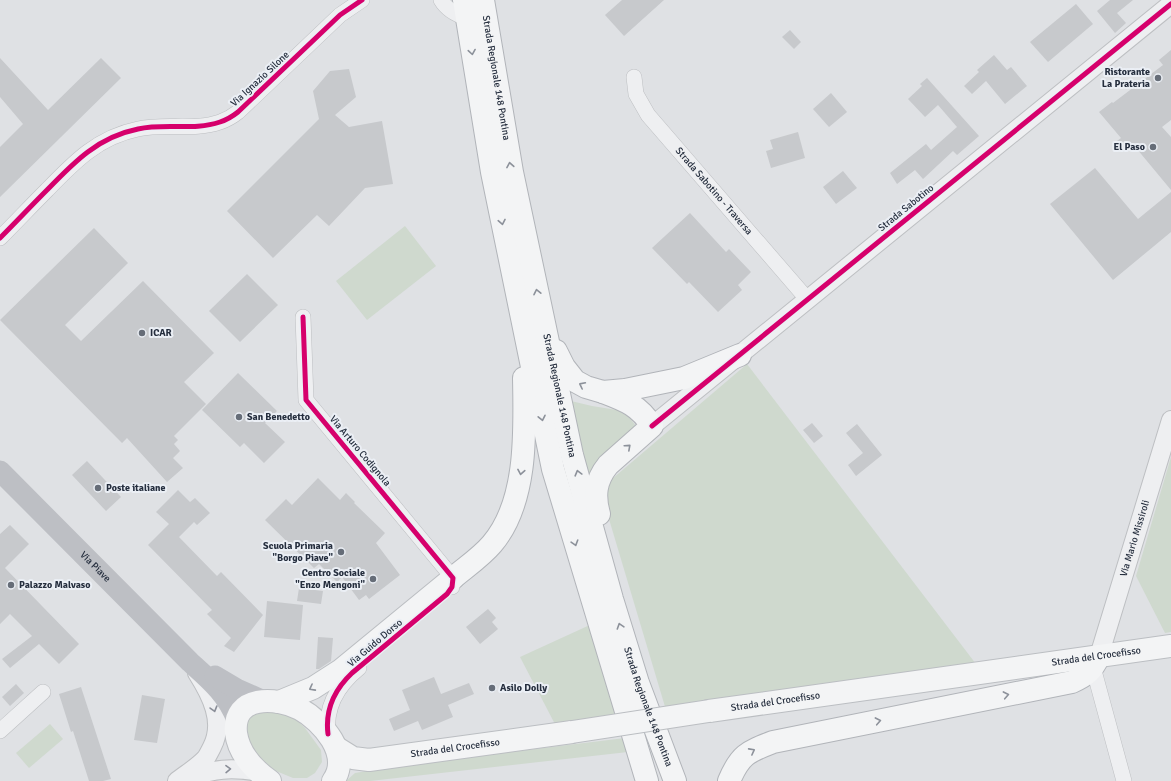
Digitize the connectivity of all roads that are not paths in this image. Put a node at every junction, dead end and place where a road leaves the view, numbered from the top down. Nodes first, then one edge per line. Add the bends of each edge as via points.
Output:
1 (362, 0) edge
2 (441, 0) edge
3 (482, 0) edge
4 (1171, 4) edge
5 (466, 9) edge
6 (634, 77) dead end
7 (0, 238) edge
8 (513, 280) junction
9 (808, 300) junction
10 (302, 317) dead end
11 (542, 317) junction
12 (740, 355) junction
13 (664, 382) junction
14 (603, 392) junction
15 (1171, 420) edge
16 (658, 421) junction
17 (4, 481) edge
18 (453, 578) junction
19 (612, 599) junction
20 (1171, 646) edge
21 (190, 662) junction
22 (1096, 662) junction
23 (43, 692) dead end
24 (272, 702) junction
25 (237, 724) junction
26 (0, 732) edge
27 (332, 741) junction
28 (206, 758) junction
29 (380, 759) junction
30 (265, 777) edge
31 (335, 777) edge
32 (177, 781) edge
33 (647, 781) edge
34 (676, 781) edge
35 (729, 781) edge
36 (1124, 781) edge

1 - 7 street, Via Ignazio Silone via 340,15 234,116 214,124 140,128 101,142 73,163
2 - 5 street via 458,15
11 -> 3 main road, Strada Regionale 148 Pontina via 512,172
4 - 9 street, Strada Sabotino
5 -> 8 main road, Strada Regionale 148 Pontina via 492,172
6 - 9 street, Strada Sabotino - Traversa via 636,94 648,115
8 -> 18 main road via 524,379 524,439 519,483 512,507 498,537
8 -> 33 main road, Strada Regionale 148 Pontina via 553,469
9 - 12 street, Strada Sabotino
10 - 18 street, Via Arturo Codignola via 306,400
14 -> 11 main road via 586,387 568,374
19 -> 11 main road, Strada Regionale 148 Pontina via 572,454
12 - 13 main road via 684,378
12 - 16 street, Strada Sabotino
13 - 14 main road
13 - 16 main road via 656,389 653,397
14 - 16 main road via 624,400
15 - 22 street, Via Mario Missiroli
19 -> 16 main road via 608,554 596,502 596,488 608,465
17 - 21 main road, Via Piave
18 -> 24 main road, Via Guido Dorso via 341,670 313,688
18 - 27 street, Via Guido Dorso via 452,587 447,594 342,685 328,711 327,724
34 -> 19 main road, Strada Regionale 148 Pontina via 638,683
20 - 22 main road, Strada del Crocefisso
21 - 24 main road, Via Piave via 233,687
21 - 25 main road, Via Piave via 231,704
21 -> 28 street via 207,690 217,718 218,731
22 - 29 main road, Strada del Crocefisso, bridge via 709,711
35 -> 22 main road via 742,757 773,742 1072,682 1085,676
22 - 36 street
23 - 26 street
24 - 25 main road, Via Guido Dorso via 258,702 246,706
24 - 27 main road, Strada del Crocefisso via 306,713
25 - 28 street via 222,744
25 - 30 main road via 240,747 248,761
27 - 29 main road, Strada del Crocefisso via 353,758
27 - 31 main road via 339,762
28 - 32 street
29 - 31 main road, Strada del Crocefisso via 356,766
32 -> 30 street via 217,770 240,769

